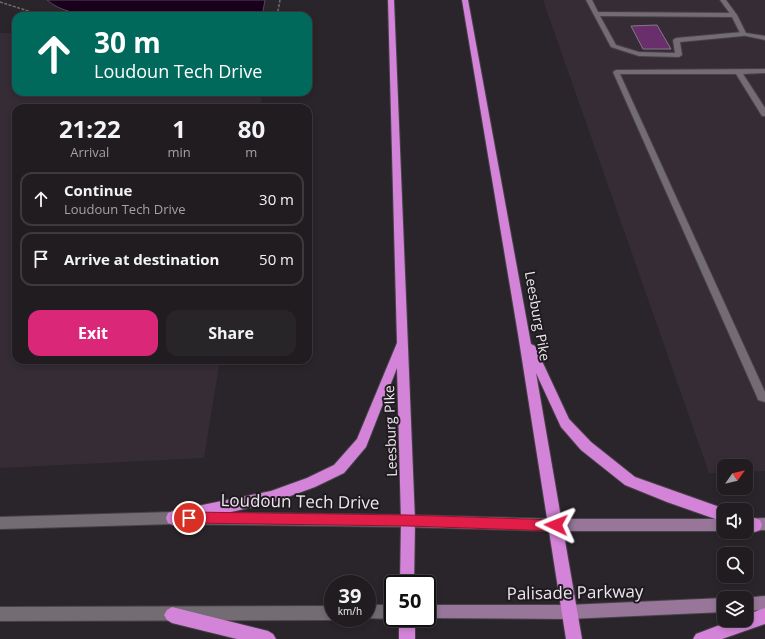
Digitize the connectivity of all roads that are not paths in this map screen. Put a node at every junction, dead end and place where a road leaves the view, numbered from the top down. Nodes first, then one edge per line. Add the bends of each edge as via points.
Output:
1 (391, 0) edge
2 (465, 0) edge
3 (589, 0) edge
4 (723, 0) edge
5 (596, 14) junction
6 (734, 15) junction
7 (743, 34) junction
8 (765, 38) edge
9 (765, 71) edge
10 (738, 72) junction
11 (765, 114) edge
12 (524, 334) junction
13 (402, 341) junction
14 (765, 397) edge
15 (717, 512) edge
16 (173, 518) junction
17 (408, 521) junction
18 (0, 523) edge
19 (556, 525) junction
20 (717, 525) edge
21 (407, 575) edge
22 (765, 603) edge
23 (753, 604) edge
24 (717, 605) edge
25 (436, 612) edge
26 (568, 612) junction
27 (324, 613) edge
28 (0, 614) edge
29 (172, 615) junction
30 (765, 616) edge
31 (407, 627) edge
32 (268, 639) edge
33 (407, 639) edge
34 (574, 639) edge
35 (701, 639) edge

1 - 13 highway
2 - 12 highway, Leesburg Pike
3 - 5 street
4 - 6 street
5 - 6 street
5 - 7 street via 613,46 639,54 679,55 676,40
6 - 7 street
7 - 8 street
9 - 10 street
10 - 11 street
10 - 14 street via 616,72 762,397
12 - 15 highway via 564,423 586,446 630,481
12 - 19 highway, Leesburg Pike
13 - 16 highway via 362,443 339,469 271,497
13 - 17 highway, Leesburg PIke
16 - 17 street, Loudoun Tech Drive
16 - 18 street, Loudoun Tech Drive
17 - 19 main road
17 - 21 highway
19 - 20 main road
19 - 26 highway, Leesburg Pike
22 - 23 main road
24 - 26 main road, Palisade Parkway
25 - 26 main road, Palisade Parkway
26 - 34 highway, Leesburg Pike
27 - 29 street
28 - 29 street
29 - 32 highway
30 - 35 highway
31 - 33 highway

